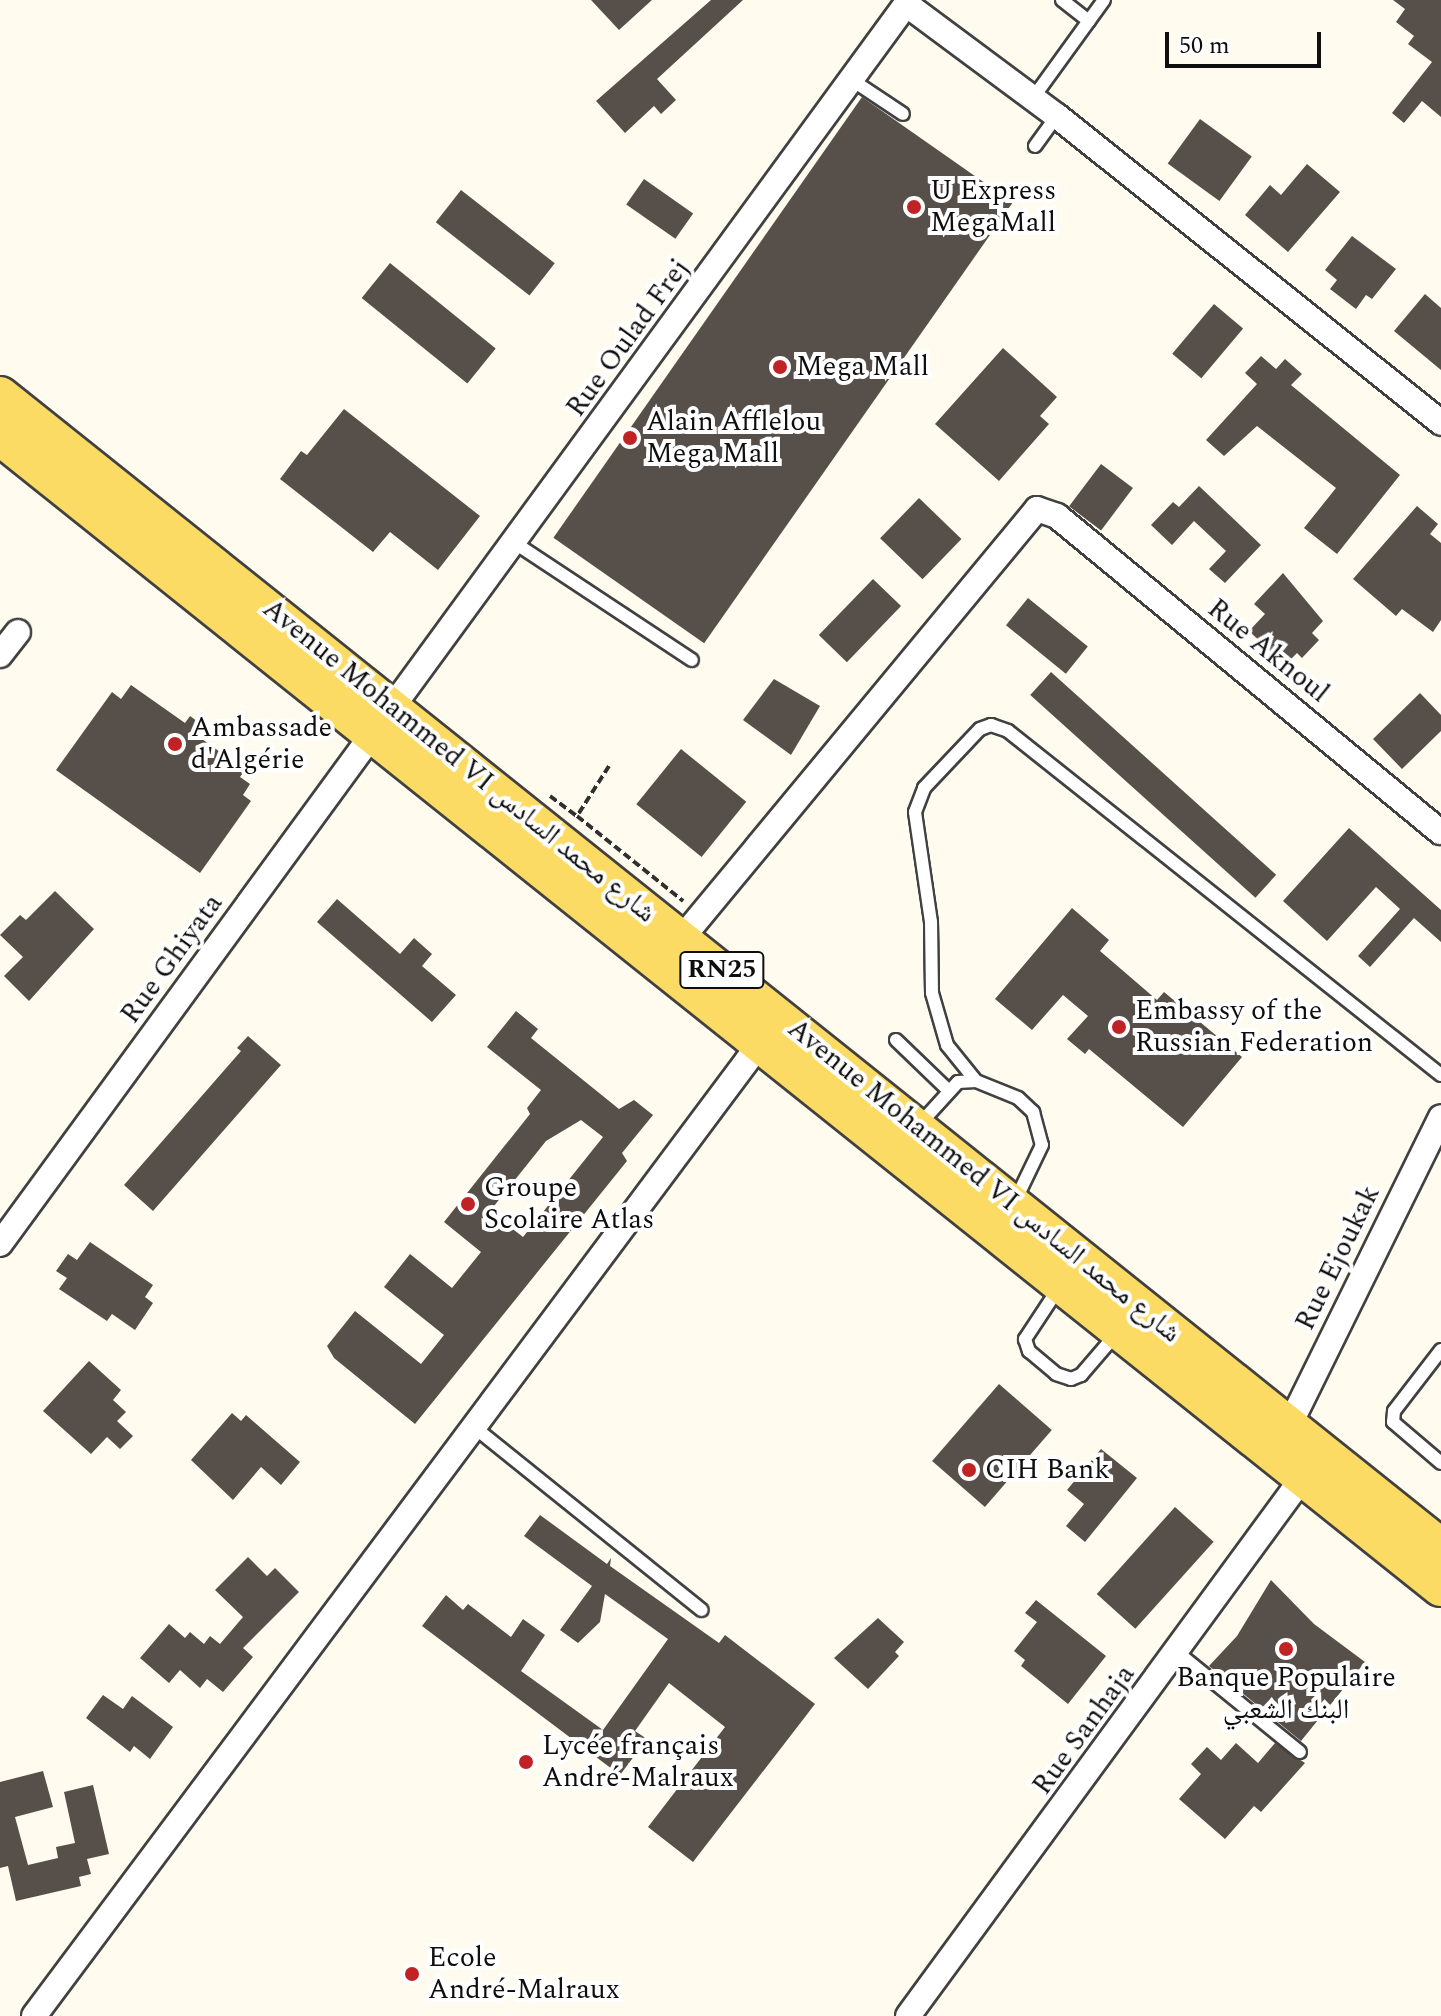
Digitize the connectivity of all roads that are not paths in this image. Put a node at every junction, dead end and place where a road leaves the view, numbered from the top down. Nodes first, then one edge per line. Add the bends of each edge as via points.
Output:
1 (1062, 0) edge
2 (1104, 0) edge
3 (908, 2) edge
4 (1089, 21) junction
5 (852, 80) junction
6 (1033, 98) junction
7 (903, 114) dead end
8 (1057, 116) junction
9 (1035, 146) dead end
10 (0, 396) edge
11 (1441, 423) edge
12 (0, 436) edge
13 (515, 543) junction
14 (18, 632) dead end
15 (0, 655) edge
16 (692, 660) dead end
17 (384, 721) junction
18 (1441, 832) edge
19 (691, 927) junction
20 (896, 1040) dead end
21 (761, 1042) junction
22 (1441, 1075) edge
23 (976, 1081) junction
24 (947, 1089) junction
25 (1440, 1123) edge
26 (918, 1127) junction
27 (1013, 1204) junction
28 (0, 1244) edge
29 (1062, 1283) junction
30 (1120, 1330) junction
31 (1441, 1350) edge
32 (1289, 1426) junction
33 (474, 1427) junction
34 (1441, 1463) edge
35 (1303, 1477) junction
36 (1441, 1548) edge
37 (1441, 1587) edge
38 (702, 1610) dead end
39 (1178, 1653) junction
40 (1300, 1752) dead end
41 (34, 2016) edge
42 (908, 2016) edge

1 - 4 lane
2 - 4 lane
3 - 5 street, Rue Oulad Frej
3 - 6 street
4 - 6 lane
5 - 7 lane
5 - 13 street, Rue Oulad Frej
6 - 8 street
8 - 9 lane
8 - 11 street
10 - 17 main road, Avenue Mohammed VI شارع محمد السادس / RN25
12 - 17 main road, RN25
13 - 16 lane
13 - 17 street, Rue Oulad Frej
14 - 15 street
17 - 19 main road, Avenue Mohammed VI شارع محمد السادس / RN25
17 - 21 main road, RN25
17 - 28 street, Rue Ghiyata
18 - 19 street, Rue Aknoul via 1042,509 1026,518
19 - 26 main road, Avenue Mohammed VI شارع محمد السادس / RN25
20 - 24 lane
21 - 29 main road, RN25
21 - 33 street
22 - 23 lane via 1008,731 991,725 980,729 924,788 915,812 931,922 932,993 947,1045
23 - 24 lane
23 - 27 lane via 1018,1098 1040,1128 1042,1145 1034,1171
24 - 26 lane
25 - 32 street, Rue Ejoukak
26 - 27 main road, Avenue Mohammed VI شارع محمد السادس / RN25
27 - 32 main road, Avenue Mohammed VI شارع محمد السادس / RN25
29 - 30 main road, RN25
29 - 30 lane via 1026,1332 1029,1351 1044,1365 1060,1377 1076,1378
30 - 35 main road, RN25
31 - 34 lane via 1394,1411 1393,1422
32 - 36 main road, Avenue Mohammed VI شارع محمد السادس / RN25
33 - 38 lane
33 - 41 street
35 - 37 main road, RN25
35 - 39 street, Rue Sanhaja
39 - 40 lane
39 - 42 street, Rue Sanhaja

